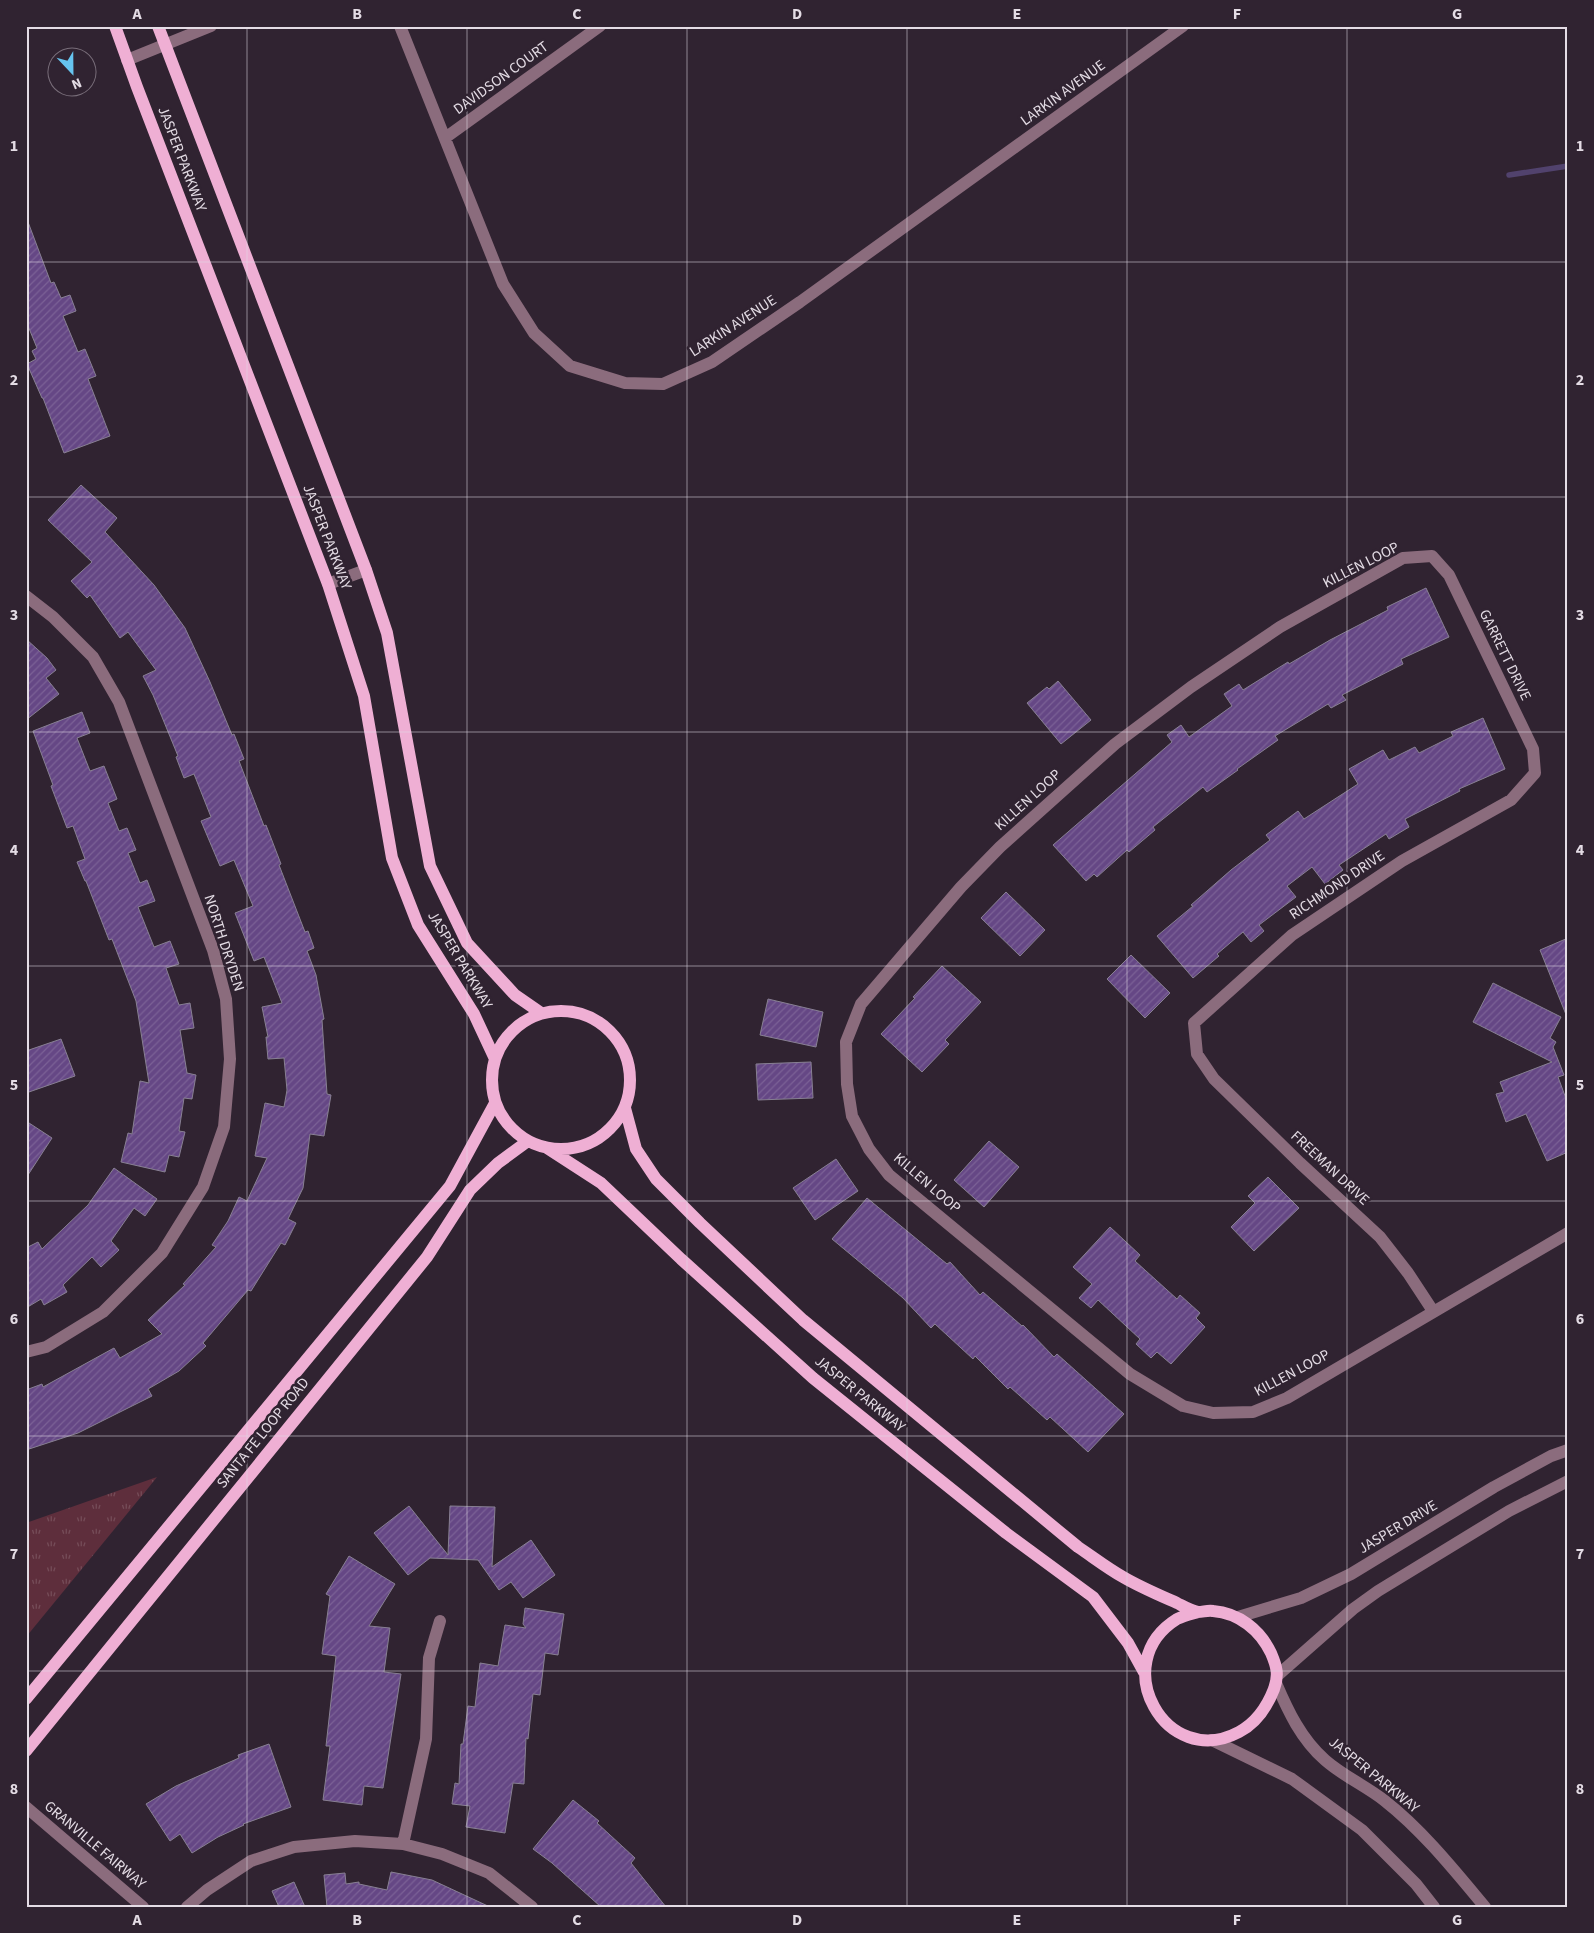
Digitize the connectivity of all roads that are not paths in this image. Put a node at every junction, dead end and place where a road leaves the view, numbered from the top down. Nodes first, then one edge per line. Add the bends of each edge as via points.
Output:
1 (158, 26) edge
2 (211, 26) edge
3 (400, 26) edge
4 (600, 26) edge
5 (1183, 26) edge
6 (119, 27) edge
7 (165, 44) junction
8 (127, 60) junction
9 (445, 138) junction
10 (1432, 556) joint
11 (366, 570) junction
12 (328, 584) junction
13 (26, 596) edge
14 (1535, 773) joint
15 (542, 1013) junction
16 (1197, 1054) joint
17 (495, 1059) junction
18 (495, 1103) junction
19 (625, 1108) junction
20 (528, 1141) junction
21 (547, 1148) junction
22 (1568, 1233) edge
23 (1433, 1312) junction
24 (26, 1352) edge
25 (1568, 1450) edge
26 (1568, 1482) edge
27 (1198, 1612) junction
28 (1238, 1617) junction
29 (440, 1621) dead end
30 (1144, 1672) junction
31 (1277, 1679) junction
32 (26, 1699) edge
33 (1212, 1740) junction
34 (26, 1750) edge
35 (26, 1807) edge
36 (403, 1844) junction
37 (142, 1907) edge
38 (187, 1907) edge
39 (532, 1907) edge
40 (1434, 1907) edge
41 (1485, 1907) edge

1 - 7 main road, JASPER PARKWAY
2 - 7 street
3 - 9 street, LARKIN AVENUE
4 - 9 street, DAVIDSON COURT
5 - 9 street, LARKIN AVENUE via 800,302 712,362 663,384 625,383 570,366 534,333 504,284
6 - 8 main road, JASPER PARKWAY
7 - 8 street
7 - 11 main road, JASPER PARKWAY
8 - 12 main road, JASPER PARKWAY
10 - 14 street, GARRETT DRIVE via 1449,575 1533,749
10 - 23 street, KILLEN LOOP via 1403,558 1280,627 1115,744 1000,847 961,887 861,1004 846,1042 852,1116 869,1149 889,1175 1130,1374 1183,1406 1213,1412 1253,1412 1287,1398
11 - 12 street
11 - 15 main road, JASPER PARKWAY via 387,633 430,866 467,944 515,995
12 - 17 main road, JASPER PARKWAY via 364,696 392,858 418,925 474,1014
13 - 24 street, NORTH DRYDEN via 54,617 93,657 119,702 213,950 226,999 230,1059 224,1127 209,1170 203,1187 162,1253 103,1312 46,1347
14 - 16 street, RICHMOND DRIVE via 1512,800 1402,861 1292,935 1194,1022
15 - 17 main road via 521,1023 505,1038
15 - 19 main road via 564,1010 586,1014 615,1037 629,1064 631,1086
16 - 23 street, FREEMAN DRIVE via 1214,1079 1380,1237
17 - 18 main road via 491,1081
18 - 20 main road via 514,1131
18 - 32 main road, SANTA FE LOOP ROAD via 450,1186
19 - 21 main road via 611,1128 593,1142 570,1149
19 - 27 main road, JASPER PARKWAY via 636,1149 656,1179 803,1320 1078,1547 1123,1577
20 - 21 main road
20 - 34 main road, SANTA FE LOOP ROAD via 498,1163 470,1190 428,1257
21 - 30 main road, JASPER PARKWAY via 601,1183 813,1378 1006,1533 1093,1597 1128,1643
22 - 23 street, KILLEN LOOP
25 - 28 street, JASPER DRIVE via 1494,1487 1351,1574 1301,1598
26 - 31 street via 1509,1511 1378,1591 1353,1609
27 - 28 main road via 1212,1610
27 - 30 main road via 1177,1619 1160,1633 1149,1651
28 - 31 main road via 1254,1628 1266,1643
29 - 36 street via 429,1658 426,1739
30 - 33 main road via 1152,1707 1163,1721 1178,1732
31 - 33 main road via 1261,1714 1231,1736
31 - 41 street, JASPER PARKWAY via 1286,1705 1302,1734 1325,1760 1385,1801 1436,1849
33 - 40 street via 1292,1779 1362,1830 1416,1884
35 - 37 street, GRANVILLE FAIRWAY
36 - 38 street via 355,1841 294,1847 251,1861
36 - 39 street via 442,1854 489,1874

